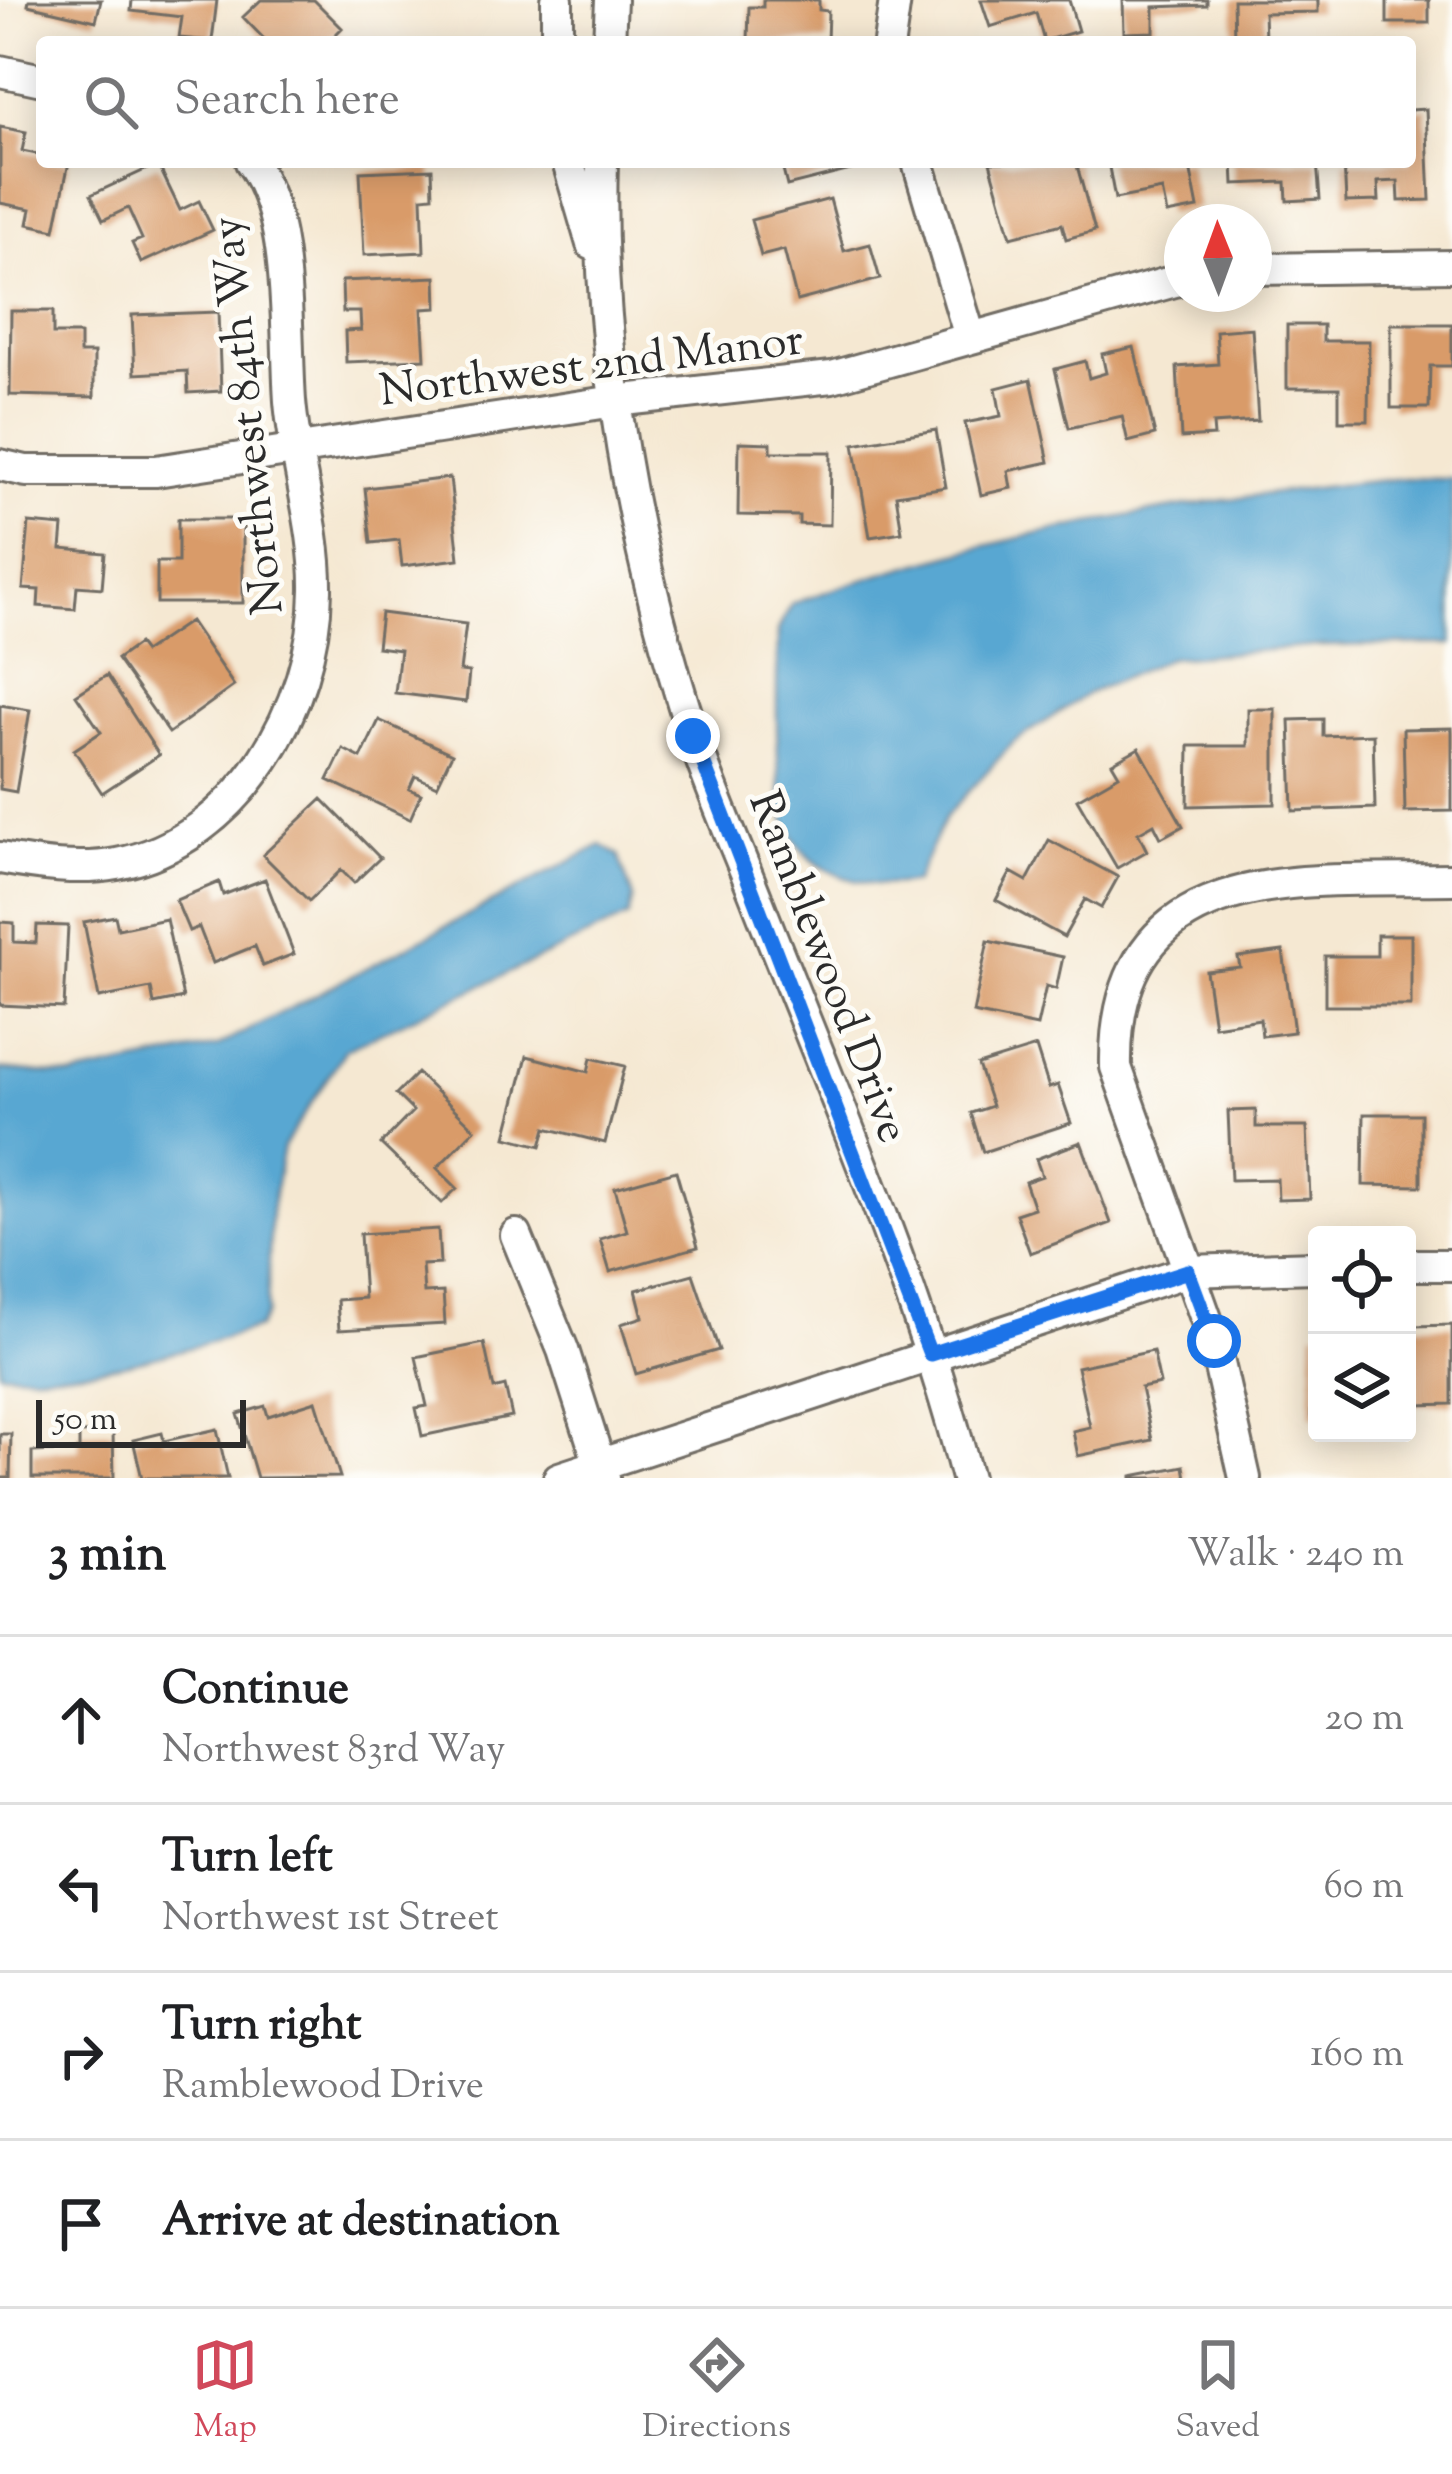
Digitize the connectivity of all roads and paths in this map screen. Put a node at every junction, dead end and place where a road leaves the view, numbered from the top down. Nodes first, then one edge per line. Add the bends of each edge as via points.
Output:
1 (557, 0) edge
2 (611, 0) edge
3 (896, 0) edge
4 (556, 36) edge
5 (608, 36) edge
6 (890, 36) edge
7 (0, 70) edge
8 (36, 79) edge
9 (254, 168) edge
10 (570, 168) edge
11 (602, 168) edge
12 (920, 168) edge
13 (1452, 266) edge
14 (599, 267) junction
15 (1272, 269) edge
16 (1164, 284) edge
17 (970, 337) junction
18 (615, 401) junction
19 (294, 448) junction
20 (0, 466) edge
21 (0, 858) edge
22 (1452, 879) edge
23 (516, 1235) dead end
24 (1416, 1265) edge
25 (1452, 1265) edge
26 (1308, 1267) edge
27 (1188, 1271) junction
28 (930, 1354) junction
29 (602, 1471) edge
30 (559, 1478) edge
31 (967, 1478) edge
32 (1245, 1478) edge

1 - 4 street
2 - 5 street
3 - 6 street
7 - 8 street
9 - 19 street, Northwest 84th Way via 276,212
10 - 14 street, Ramblewood Drive
11 - 14 street, Ramblewood Drive
12 - 17 street
13 - 15 street
14 - 18 street, Ramblewood Drive
16 - 17 street, Northwest 2nd Manor
17 - 18 street, Northwest 2nd Manor via 832,377
18 - 19 street, Northwest 2nd Manor
18 - 28 street, Ramblewood Drive via 693,736
19 - 20 street, Northwest 2nd Manor via 156,471
19 - 21 street, Northwest 84th Way via 316,587 309,664 285,723 241,792 187,835 119,863 47,867
22 - 27 street via 1246,886 1208,898 1152,942 1126,979 1116,1067
23 - 29 street
24 - 25 street
26 - 27 street
27 - 28 street
27 - 32 street via 1214,1341
28 - 29 street
28 - 31 street, Ramblewood Drive
29 - 30 street

